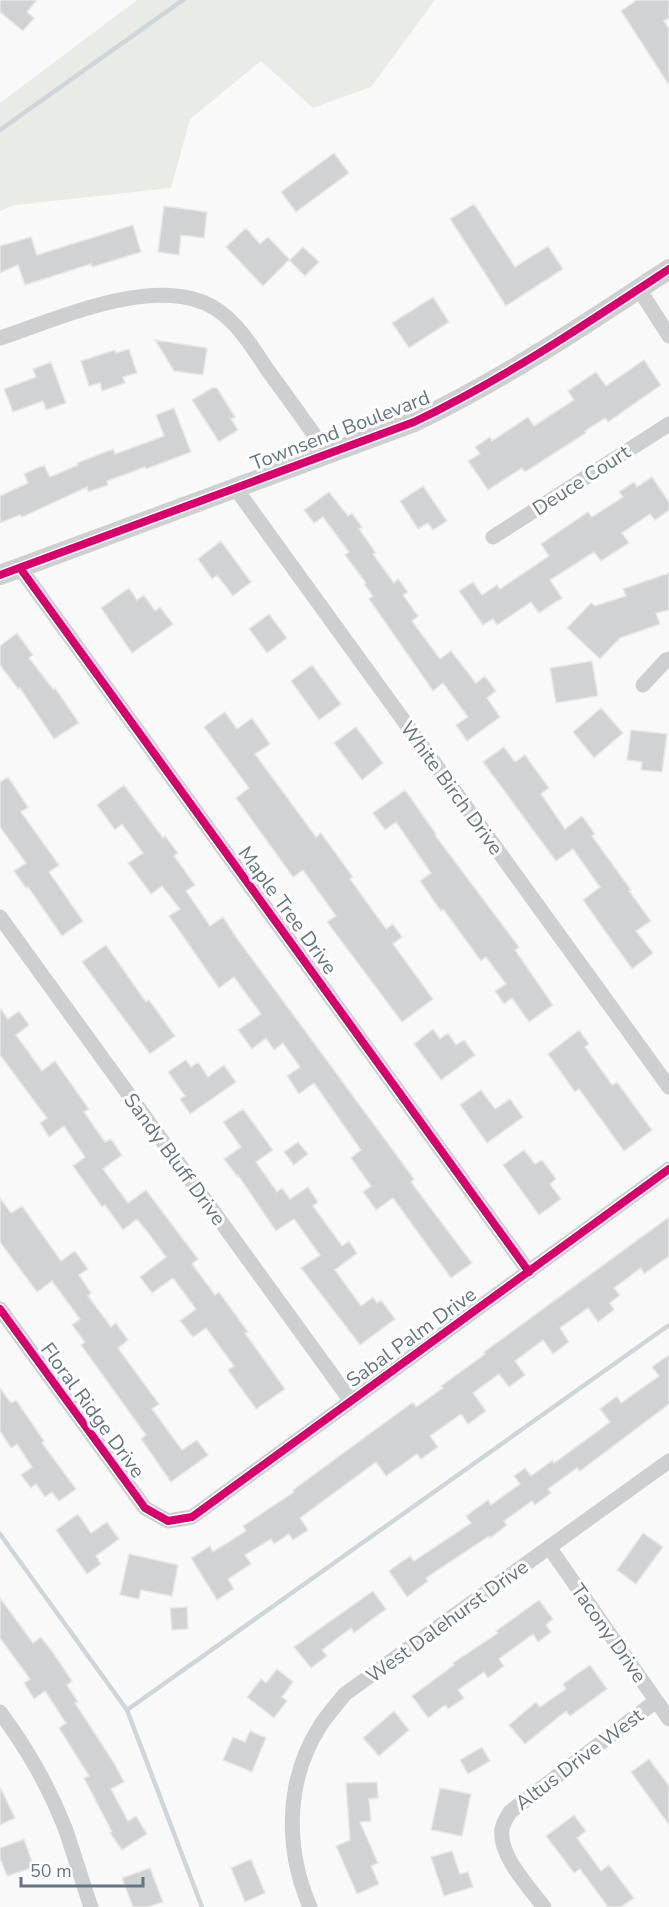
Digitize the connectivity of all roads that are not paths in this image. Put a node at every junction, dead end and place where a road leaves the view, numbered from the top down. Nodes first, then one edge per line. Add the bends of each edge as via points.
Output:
1 (669, 269) edge
2 (639, 289) junction
3 (669, 336) edge
4 (0, 338) edge
5 (669, 424) edge
6 (328, 453) junction
7 (236, 489) junction
8 (493, 537) dead end
9 (20, 568) junction
10 (0, 575) edge
11 (669, 659) edge
12 (643, 685) dead end
13 (0, 917) edge
14 (669, 1087) edge
15 (669, 1169) edge
16 (529, 1272) junction
17 (0, 1309) edge
18 (351, 1401) junction
19 (669, 1461) edge
20 (168, 1521) joint
21 (549, 1548) junction
22 (656, 1701) junction
23 (0, 1712) edge
24 (669, 1719) edge
25 (91, 1907) edge
26 (310, 1907) edge
27 (544, 1907) edge

1 - 2 street, Townsend Boulevard
2 - 3 street
2 - 6 street, Townsend Boulevard via 465,398 414,422
4 - 6 street via 119,299 156,295 190,299 215,309 239,329
5 - 8 street, Deuce Court
6 - 7 street, Townsend Boulevard
7 - 9 street, Townsend Boulevard
7 - 14 street, White Birch Drive
9 - 10 street, Townsend Boulevard
9 - 16 street, Maple Tree Drive
11 - 12 street
13 - 18 street, Sandy Bluff Drive
15 - 16 street, Sabal Palm Drive
16 - 18 street, Sabal Palm Drive
17 - 20 street, Floral Ridge Drive via 145,1508
18 - 20 street, Sabal Palm Drive via 192,1517
19 - 21 street, West Dalehurst Drive
21 - 22 street, Tacony Drive
21 - 26 street, West Dalehurst Drive via 345,1694 320,1726 304,1758 294,1794 291,1827 294,1856
22 - 24 street, Tacony Drive
22 - 27 street, Altus Drive West via 516,1805 505,1820 502,1830 507,1857
23 - 25 street via 16,1734 64,1826

